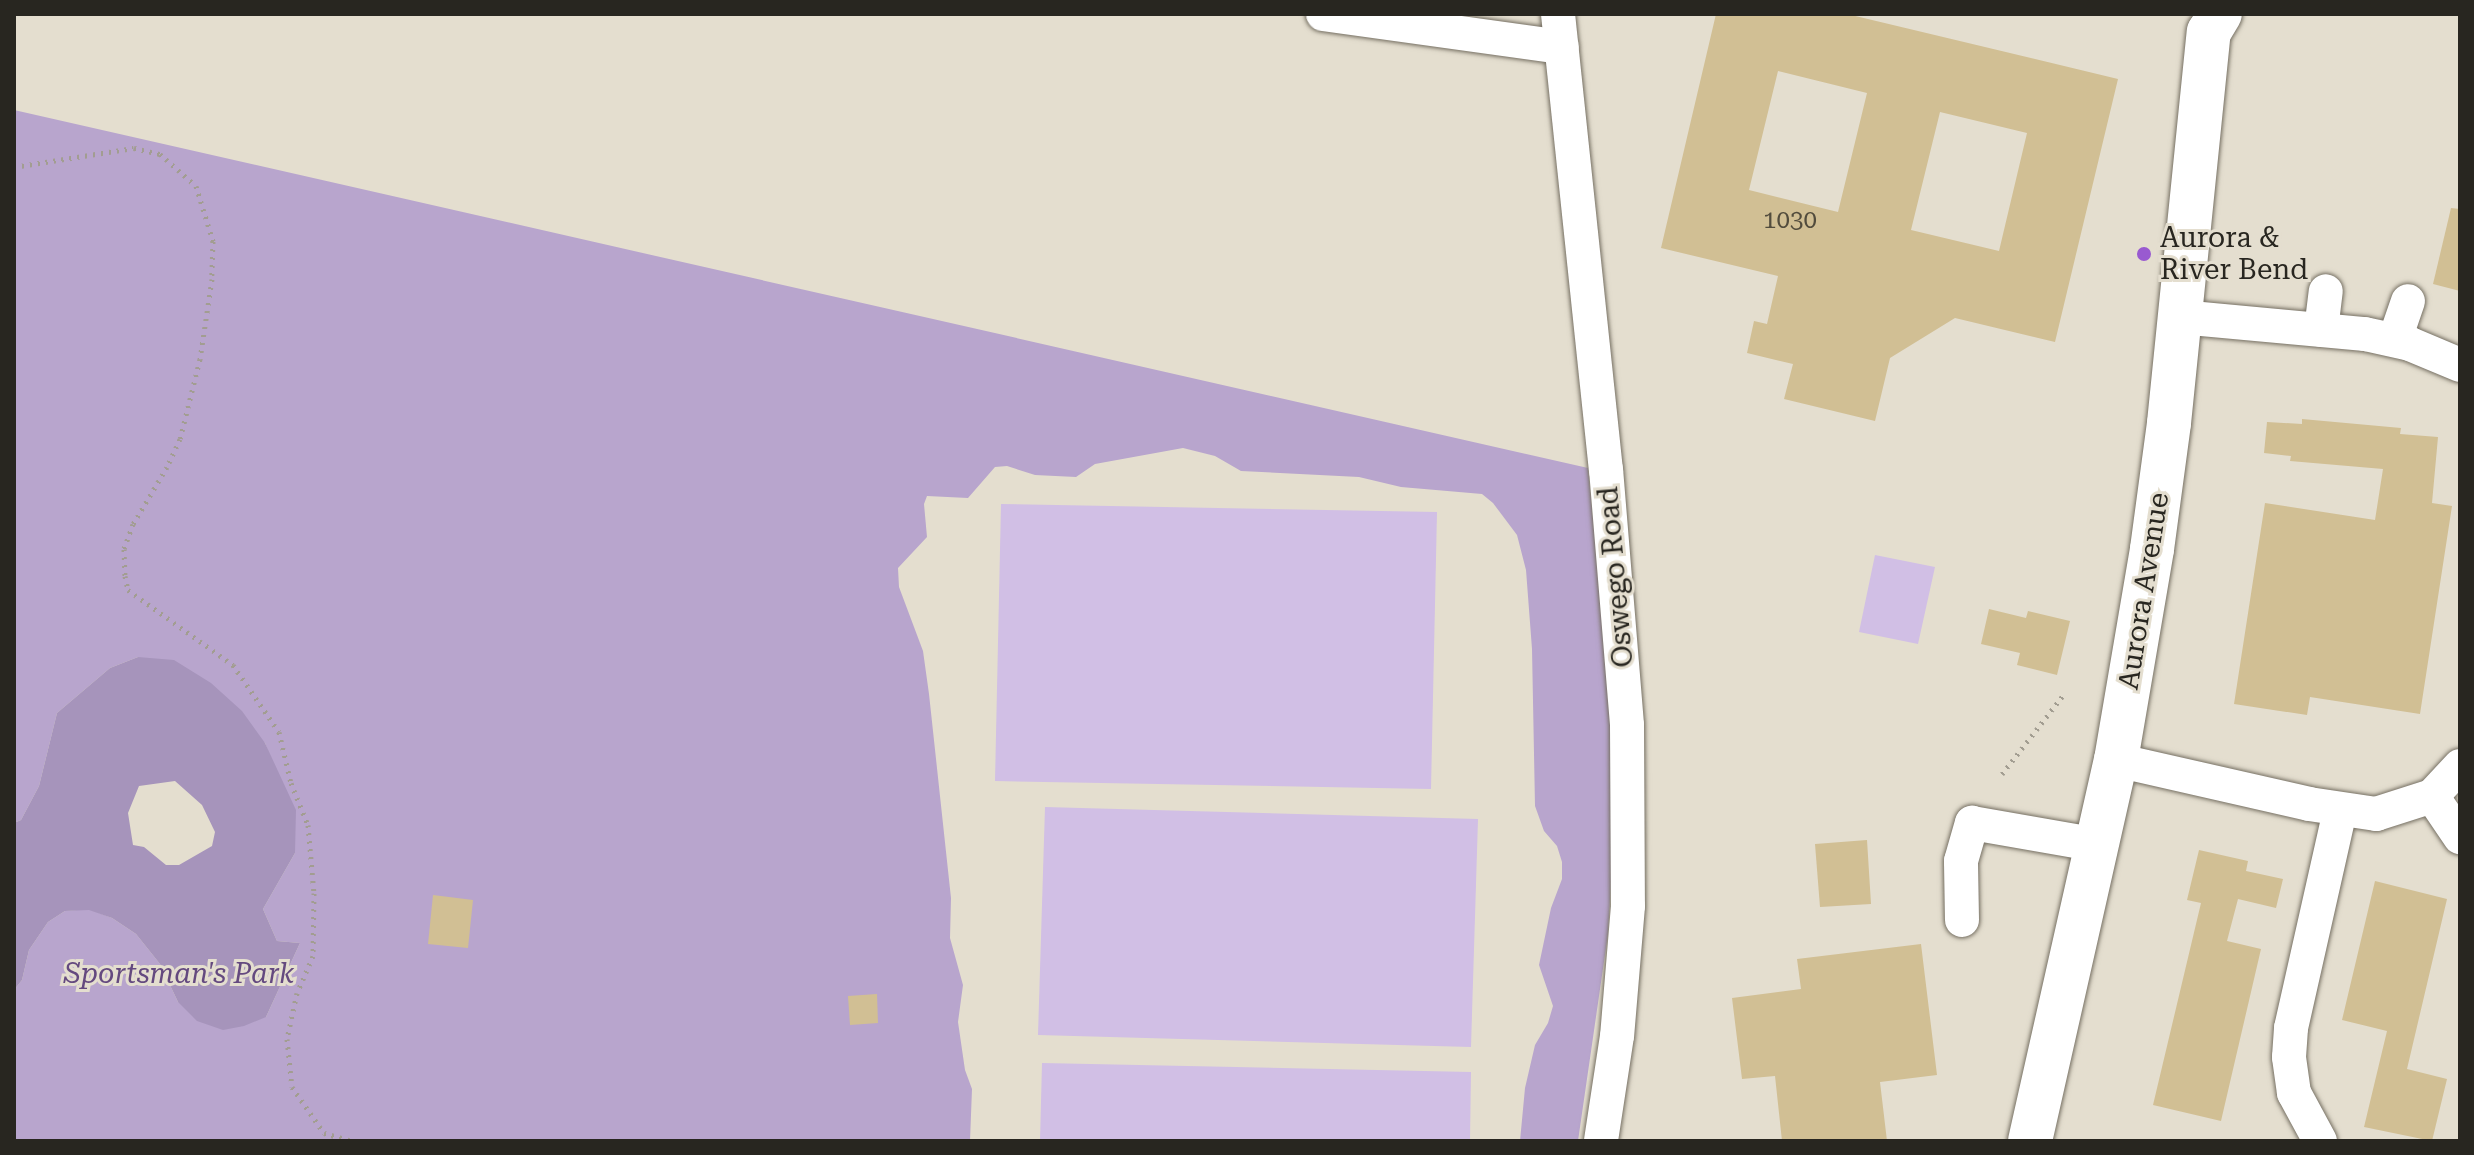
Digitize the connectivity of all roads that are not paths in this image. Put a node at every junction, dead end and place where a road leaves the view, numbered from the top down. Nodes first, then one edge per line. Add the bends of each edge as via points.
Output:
1 (1323, 14) edge
2 (2210, 20) edge
3 (1560, 30) edge
4 (2326, 291) dead end
5 (2408, 301) dead end
6 (2180, 317) junction
7 (2321, 330) junction
8 (2395, 339) junction
9 (2460, 365) edge
10 (2116, 760) junction
11 (2460, 766) edge
12 (2432, 796) junction
13 (2340, 810) junction
14 (2460, 837) edge
15 (2098, 845) junction
16 (1962, 920) dead end
17 (2319, 1139) edge
18 (1601, 1141) edge
19 (2030, 1141) edge

1 - 3 street
2 - 6 main road, Aurora Avenue
3 - 18 street, Oswego Road via 1612,523 1628,741 1625,950
4 - 7 street
5 - 8 street
6 - 7 street
6 - 10 main road, Aurora Avenue via 2152,549
7 - 8 street
8 - 9 street
10 - 13 street
10 - 15 main road, Aurora Avenue
11 - 12 street
12 - 13 street via 2376,814
12 - 14 street
13 - 17 street via 2289,1057 2294,1093
15 - 16 street via 1972,823 1961,861
15 - 19 main road, Aurora Avenue

